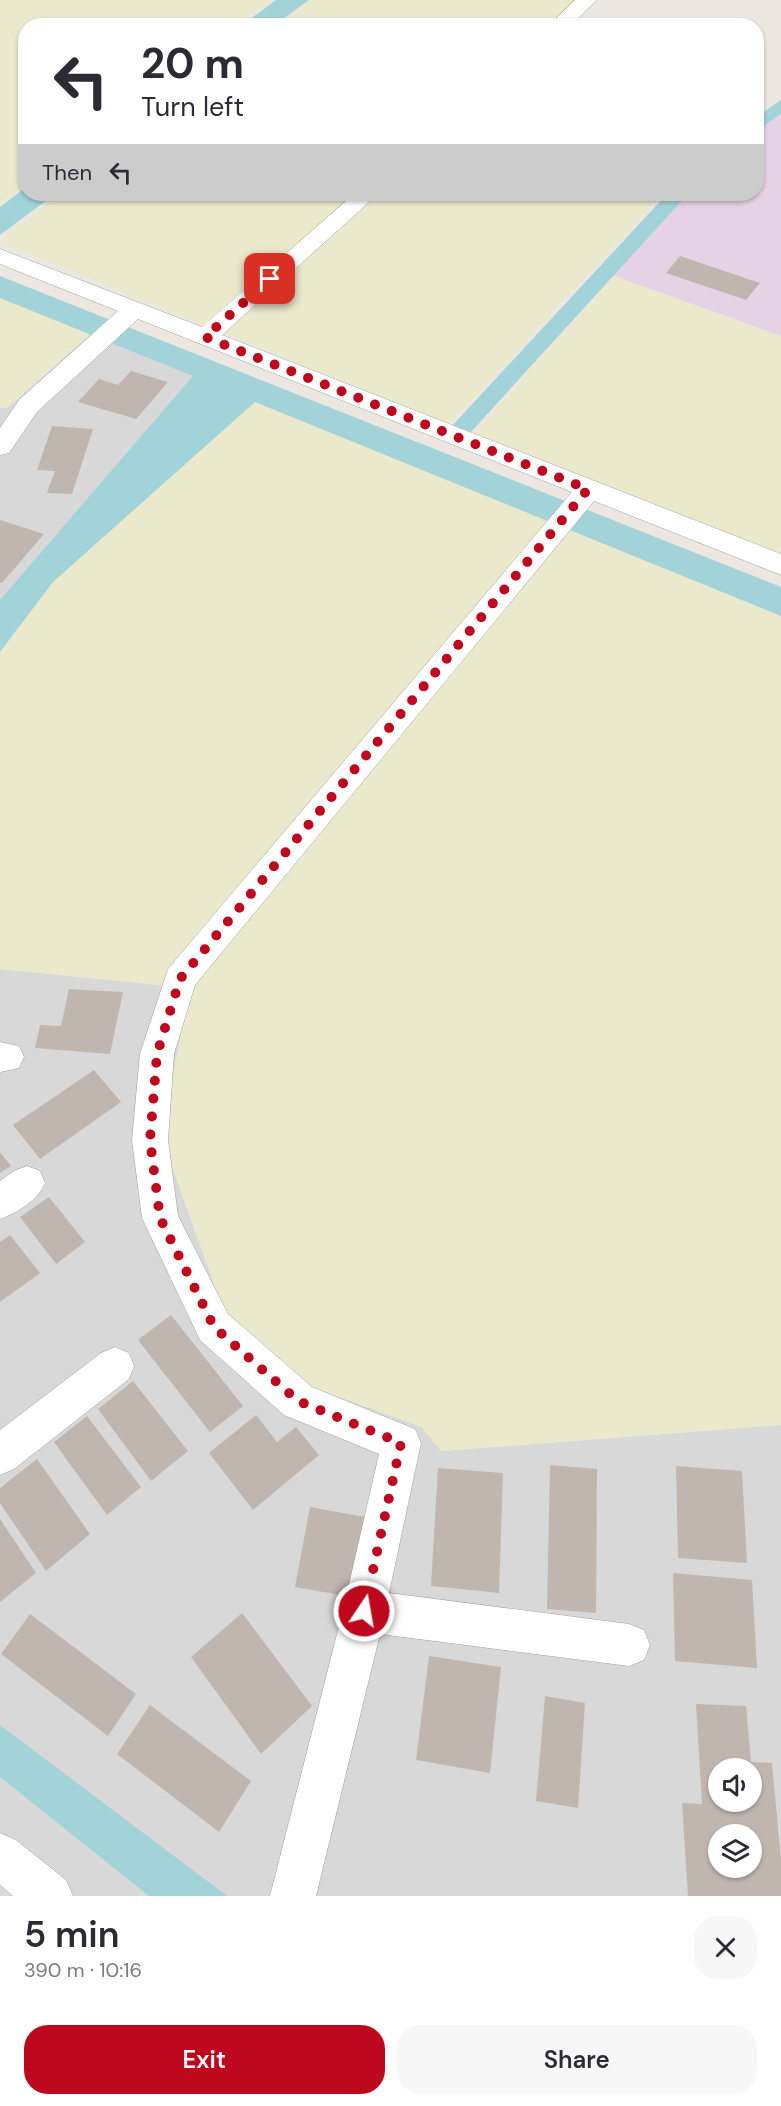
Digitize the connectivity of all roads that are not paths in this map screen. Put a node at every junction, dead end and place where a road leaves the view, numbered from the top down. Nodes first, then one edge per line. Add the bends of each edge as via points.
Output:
1 (587, 0) edge
2 (567, 18) edge
3 (360, 201) edge
4 (0, 256) edge
5 (135, 309) junction
6 (205, 337) junction
7 (0, 447) edge
8 (588, 489) junction
9 (781, 565) edge
10 (115, 1366) dead end
11 (0, 1455) edge
12 (364, 1611) junction
13 (629, 1645) dead end
14 (0, 1856) edge
15 (294, 1891) edge
16 (50, 1896) edge

1 - 2 street
3 - 6 street
4 - 5 street
5 - 6 street
5 - 7 street via 28,406
6 - 8 street
8 - 9 street
8 - 12 street via 180,979 157,1054 150,1140 160,1218 214,1327 298,1401 401,1443
10 - 11 street
12 - 13 street
12 - 15 street
14 - 16 street

